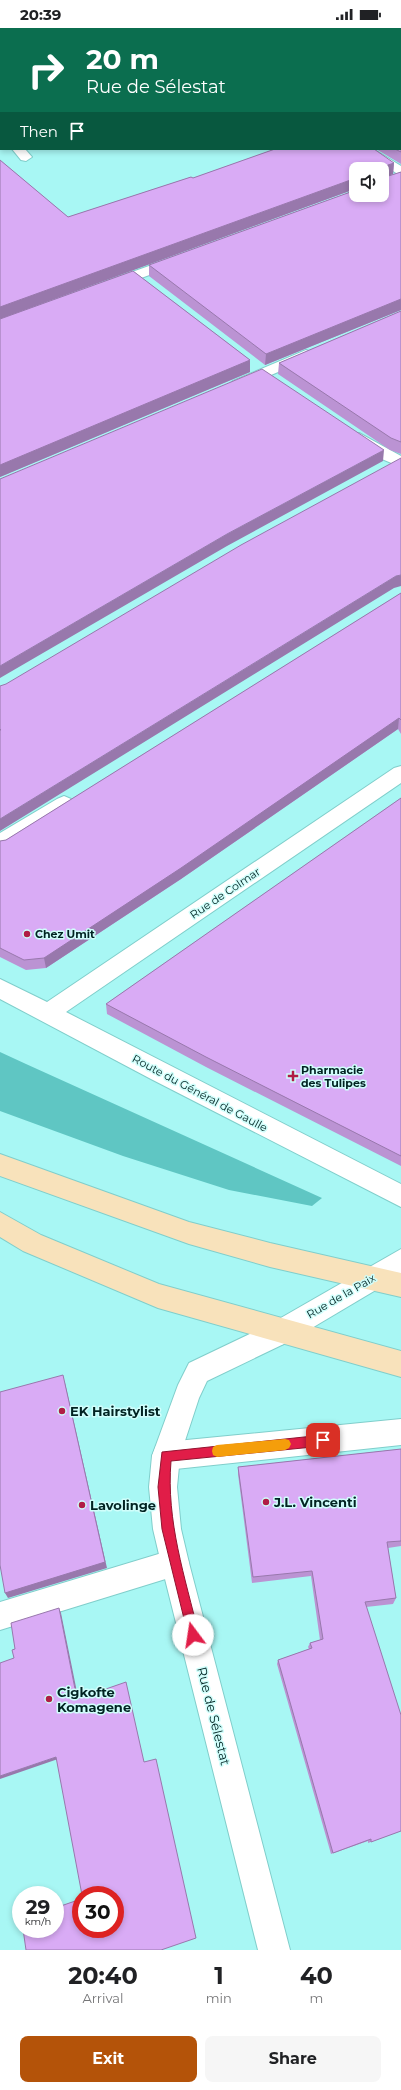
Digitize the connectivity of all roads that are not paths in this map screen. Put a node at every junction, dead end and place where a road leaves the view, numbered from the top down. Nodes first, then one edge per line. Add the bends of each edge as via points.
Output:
1 (366, 150) edge
2 (401, 172) edge
3 (401, 177) edge
4 (389, 182) edge
5 (186, 256) edge
6 (135, 275) junction
7 (147, 284) edge
8 (97, 289) edge
9 (321, 349) edge
10 (227, 388) edge
11 (345, 428) edge
12 (400, 461) edge
13 (378, 473) edge
14 (401, 773) edge
15 (82, 793) edge
16 (0, 843) edge
17 (0, 988) edge
18 (48, 1013) junction
19 (0, 1165) edge
20 (401, 1196) edge
21 (0, 1223) edge
22 (401, 1261) edge
23 (373, 1278) junction
24 (401, 1284) edge
25 (281, 1332) junction
26 (401, 1364) edge
27 (401, 1432) edge
28 (166, 1456) junction
29 (175, 1563) junction
30 (0, 1616) edge
31 (274, 1950) edge

1 - 2 street
3 - 4 street
5 - 6 street
6 - 7 street
6 - 8 street
9 - 10 street
11 - 12 street via 383,454
12 - 13 street
14 - 18 street, Rue de Colmar
15 - 16 street
17 - 18 street, Route du Général de Gaulle
18 - 20 street, Route du Général de Gaulle
19 - 23 main road via 189,1233 270,1255
21 - 25 main road via 32,1243 158,1296
22 - 23 street, Rue de la Paix
23 - 24 main road
23 - 25 street, Rue de la Paix
25 - 26 main road
25 - 28 street, Rue de Sélestat via 198,1372 187,1394
27 - 28 street
28 - 29 street, Rue de Sélestat via 164,1494 167,1529
29 - 30 street
29 - 31 street, Rue de Sélestat

